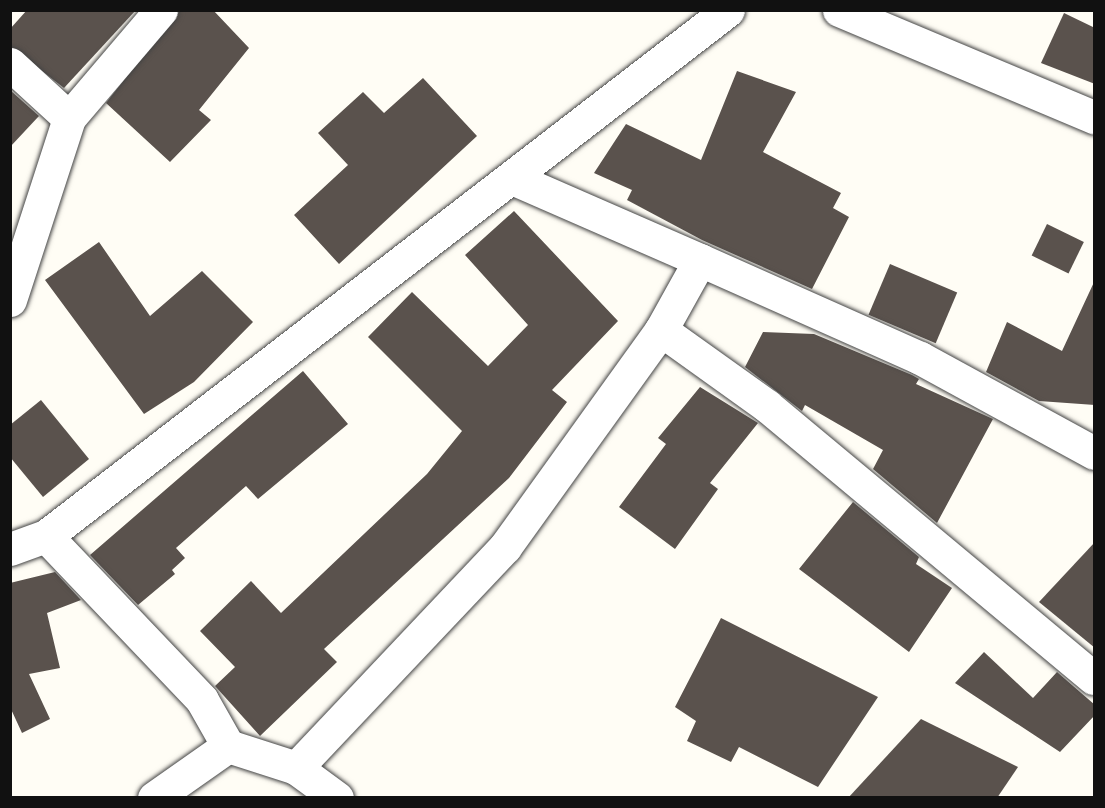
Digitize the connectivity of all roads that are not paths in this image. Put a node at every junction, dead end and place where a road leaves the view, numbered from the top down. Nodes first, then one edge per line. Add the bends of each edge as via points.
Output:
1 (161, 10) edge
2 (728, 10) edge
3 (839, 10) edge
4 (10, 64) edge
5 (1095, 117) edge
6 (69, 118) junction
7 (512, 178) junction
8 (700, 260) junction
9 (10, 300) edge
10 (661, 330) junction
11 (1095, 453) edge
12 (46, 536) junction
13 (10, 549) edge
14 (1095, 678) edge
15 (228, 746) junction
16 (296, 768) junction
17 (154, 798) edge
18 (337, 798) edge

1 - 6 street
2 - 7 street
3 - 5 street
4 - 6 street
6 - 9 street
7 - 8 street
7 - 12 street
8 - 10 street
8 - 11 street via 920,358
10 - 14 street via 767,406
10 - 16 street via 505,547
12 - 13 street
12 - 15 street via 202,700
15 - 16 street
15 - 17 street
16 - 18 street

